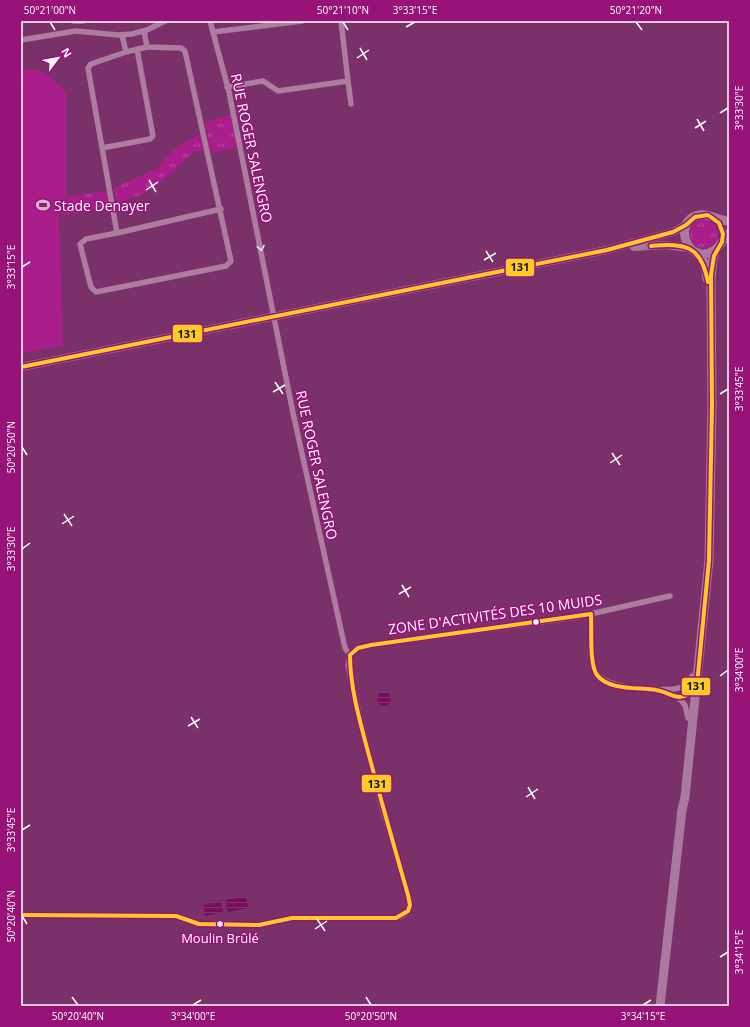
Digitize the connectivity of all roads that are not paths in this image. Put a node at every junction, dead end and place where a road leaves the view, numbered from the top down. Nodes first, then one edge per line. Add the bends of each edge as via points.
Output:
1 (74, 21) edge
2 (83, 21) edge
3 (165, 21) edge
4 (210, 21) edge
5 (302, 21) edge
6 (341, 21) edge
7 (144, 31) junction
8 (213, 32) junction
9 (122, 35) junction
10 (21, 40) edge
11 (147, 47) junction
12 (137, 49) junction
13 (126, 52) junction
14 (348, 80) junction
15 (228, 87) junction
16 (351, 104) dead end
17 (102, 148) junction
18 (221, 209) junction
19 (716, 219) junction
20 (729, 222) edge
21 (686, 225) junction
22 (729, 232) edge
23 (117, 233) junction
24 (722, 241) junction
25 (689, 248) junction
26 (716, 249) junction
27 (607, 250) junction
28 (699, 253) junction
29 (710, 310) junction
30 (274, 316) junction
31 (21, 367) edge
32 (708, 538) junction
33 (670, 596) dead end
34 (591, 614) junction
35 (350, 655) junction
36 (692, 676) junction
37 (678, 688) junction
38 (657, 690) junction
39 (678, 697) junction
40 (693, 697) junction
41 (688, 718) junction
42 (681, 814) junction
43 (21, 915) edge
44 (660, 1006) edge

1 - 2 street
3 - 7 street
4 - 8 street, RUE ROGER SALENGRO
5 - 8 street
6 - 14 street
7 - 9 street
7 - 11 street
8 - 15 street, RUE ROGER SALENGRO
9 - 10 street via 76,31
9 - 13 street
11 - 12 street
11 - 18 street via 181,48 185,51
12 - 13 street
12 - 17 street via 153,136 150,139
13 - 17 street via 88,66
14 - 15 street via 278,90 263,81
14 - 16 street
15 -> 30 street, RUE ROGER SALENGRO
17 - 23 street
18 - 23 street
18 - 23 street via 232,258 228,265 96,292 92,287 80,244 86,239
19 - 20 main road
19 - 21 main road via 700,215 692,218
19 - 24 main road via 722,229
21 - 25 main road via 684,237
21 - 27 main road via 673,232
22 - 24 main road
24 - 26 main road
25 - 27 main road via 666,245
25 - 28 main road
26 - 28 main road via 709,253
26 - 29 main road
27 - 30 main road
28 - 29 main road via 706,270
29 - 32 main road via 712,406
30 - 31 main road
30 - 35 street, RUE ROGER SALENGRO via 309,490 345,648
32 - 36 main road
32 - 40 main road via 709,563 698,685
33 - 34 street, ZONE D'ACTIVITÉS DES 10 MUIDS
34 - 35 street, ZONE D'ACTIVITÉS DES 10 MUIDS via 371,645 358,648
34 - 38 street via 593,664 599,677 611,684
35 - 43 street, RUE ROGER SALENGRO via 348,663 360,718 408,895 408,911 396,918 292,918 259,925 199,924 176,916
36 - 37 street via 688,683
36 - 40 main road
37 - 38 street
37 - 40 street via 685,689
38 - 39 street
39 - 40 street
39 - 41 street via 685,705
40 - 41 main road
40 - 42 main road via 685,797
41 - 42 main road
42 - 44 main road

